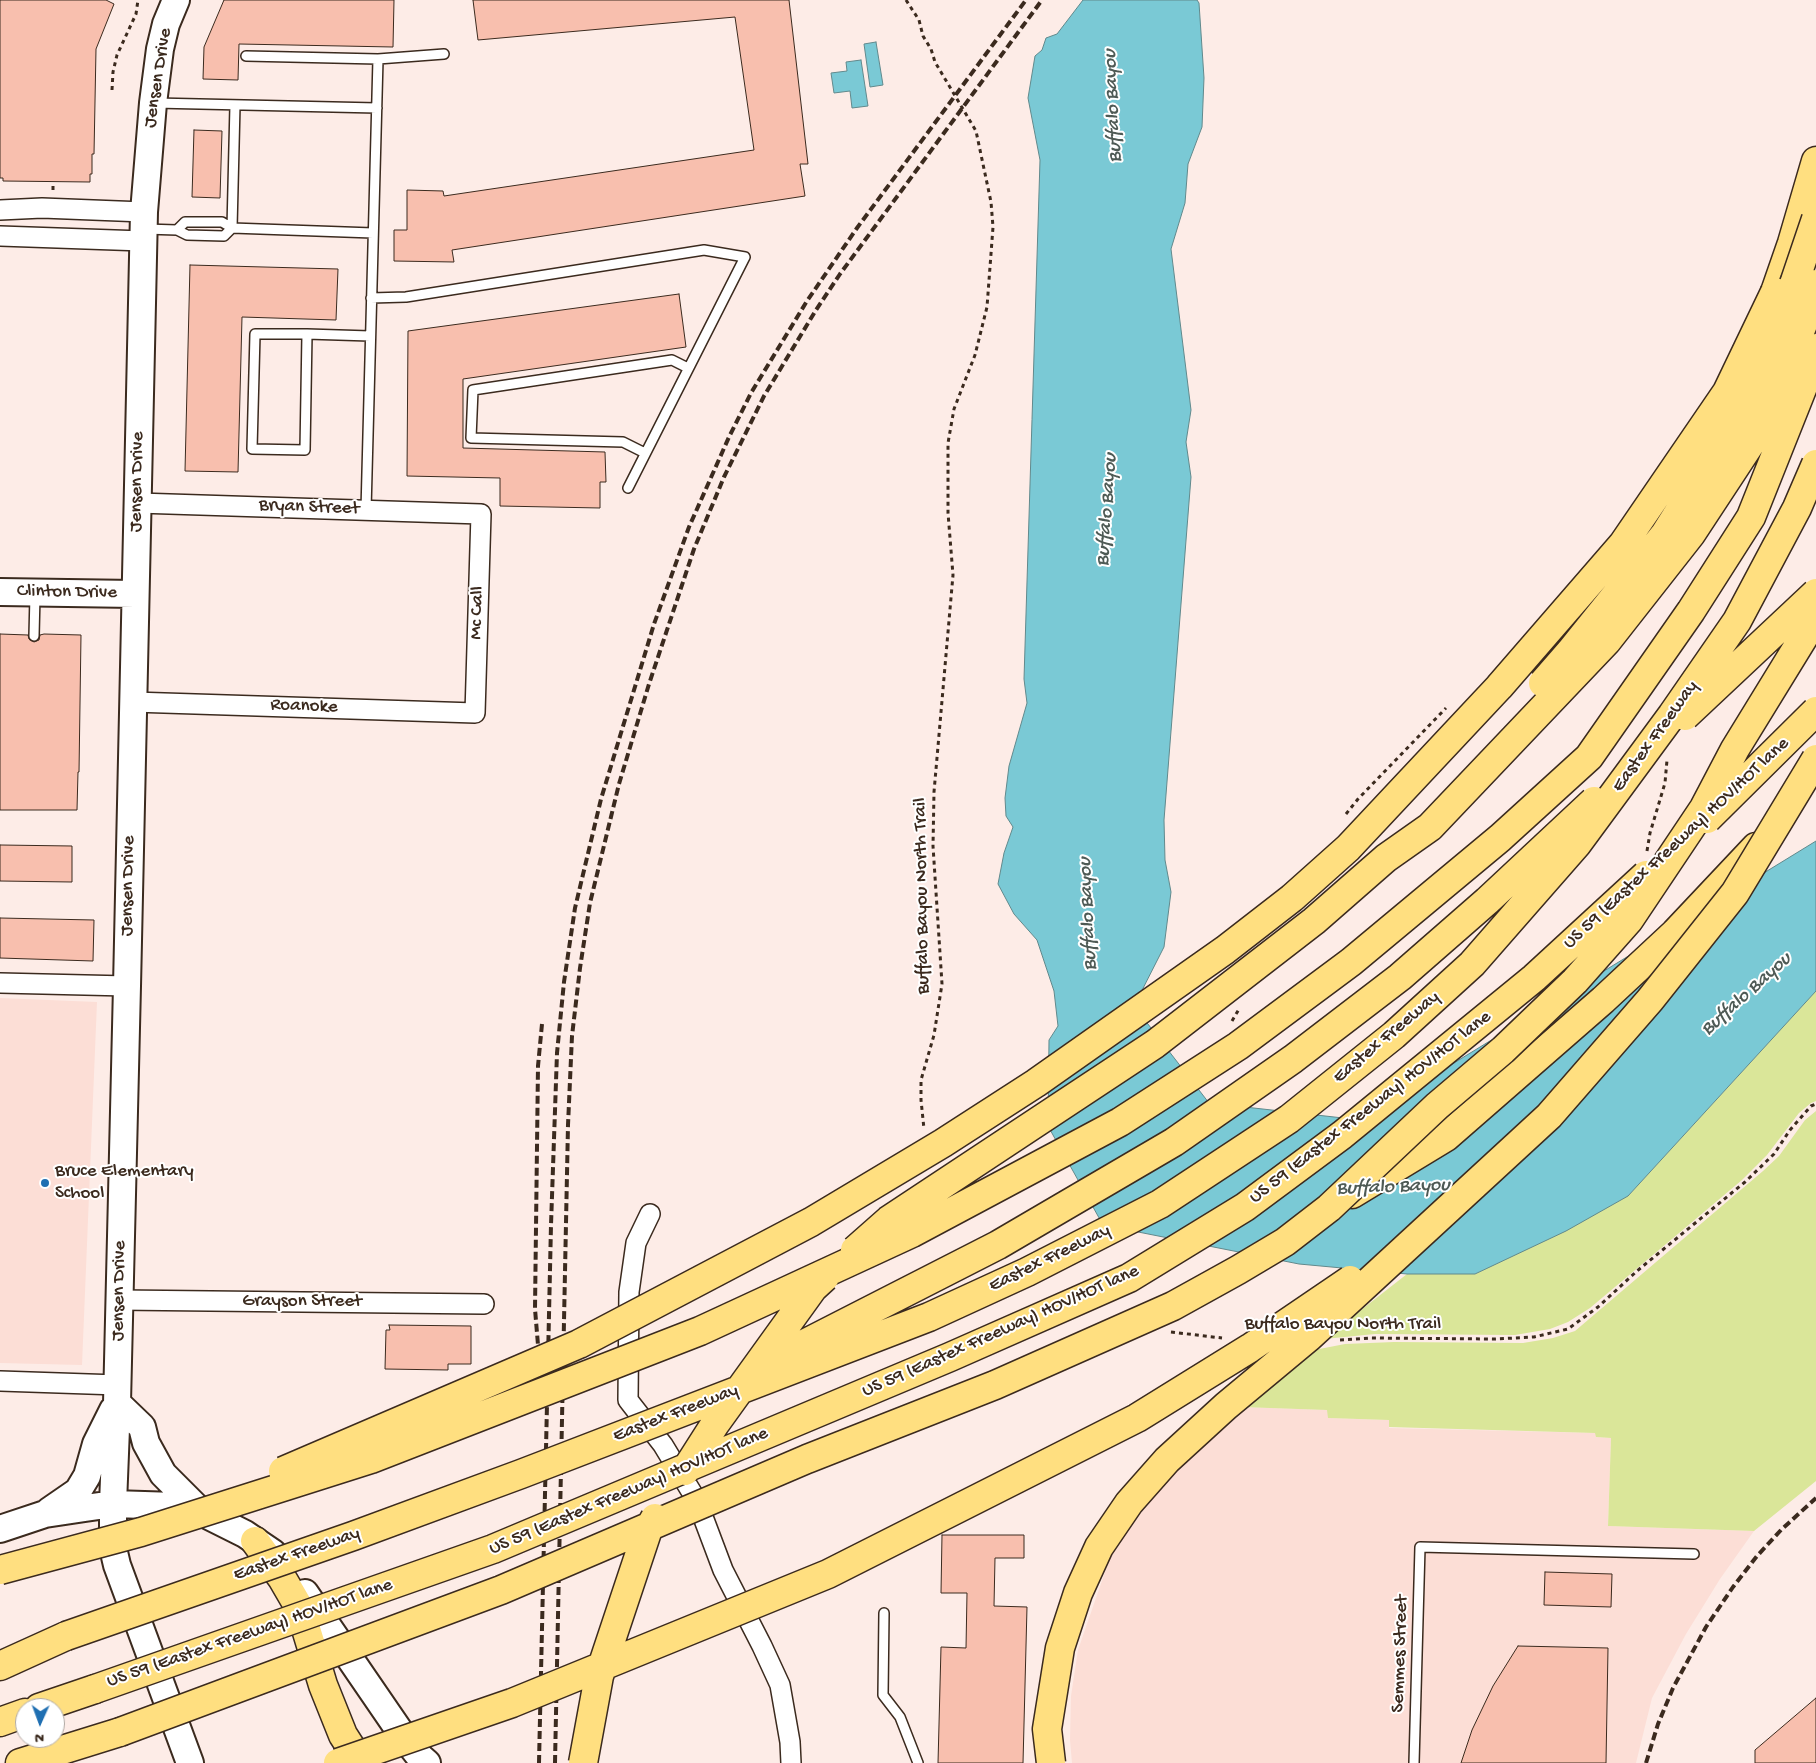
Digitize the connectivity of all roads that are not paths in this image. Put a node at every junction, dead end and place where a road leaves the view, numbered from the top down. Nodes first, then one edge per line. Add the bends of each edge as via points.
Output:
1 (176, 0) edge
2 (444, 54) dead end
3 (246, 56) dead end
4 (378, 59) junction
5 (153, 103) junction
6 (235, 105) junction
7 (377, 108) junction
8 (1816, 160) edge
9 (0, 210) edge
10 (1816, 219) edge
11 (144, 227) junction
12 (232, 228) junction
13 (177, 230) junction
14 (373, 233) junction
15 (0, 236) edge
16 (1816, 284) edge
17 (371, 298) junction
18 (307, 334) junction
19 (370, 336) junction
20 (1816, 348) edge
21 (688, 368) junction
22 (645, 454) junction
23 (1816, 464) edge
24 (628, 488) dead end
25 (138, 503) junction
26 (366, 510) junction
27 (481, 514) joint
28 (0, 592) edge
29 (35, 592) junction
30 (1816, 593) edge
31 (135, 594) junction
32 (1816, 617) edge
33 (34, 636) dead end
34 (133, 702) junction
35 (1816, 711) edge
36 (474, 712) joint
37 (1816, 759) edge
38 (1816, 784) edge
39 (1386, 858) junction
40 (0, 983) edge
41 (127, 986) junction
42 (1329, 1208) junction
43 (1448, 1209) junction
44 (650, 1214) dead end
45 (120, 1300) junction
46 (484, 1304) dead end
47 (0, 1381) edge
48 (117, 1394) junction
49 (630, 1432) junction
50 (113, 1504) junction
51 (201, 1512) junction
52 (45, 1514) junction
53 (0, 1529) edge
54 (142, 1532) junction
55 (255, 1541) junction
56 (1694, 1554) dead end
57 (0, 1570) edge
58 (884, 1612) dead end
59 (0, 1666) edge
60 (65, 1699) edge
61 (15, 1717) edge
62 (0, 1722) edge
63 (20, 1763) edge
64 (190, 1763) edge
65 (338, 1763) edge
66 (361, 1763) edge
67 (427, 1763) edge
68 (584, 1763) edge
69 (791, 1763) edge
70 (918, 1763) edge
71 (1051, 1763) edge
72 (1414, 1763) edge

1 - 5 main road, Jensen Drive via 160,49
2 - 4 lane
3 - 4 lane
4 - 7 lane
5 - 6 lane
5 - 11 main road, Jensen Drive
6 - 7 lane
6 - 12 lane
7 - 14 lane
8 - 54 highway, bridge via 1775,292 1727,392 1623,544 1466,722 1348,848 1292,898 1225,950 1036,1083 811,1222 579,1344
9 - 11 street via 42,208
10 - 39 highway, bridge via 1752,388 1725,439 1665,534 1570,652
11 - 13 lane
11 - 15 street
11 - 25 main road, Jensen Drive
12 - 13 lane via 224,236 187,235
12 - 13 lane via 222,222 185,222
12 - 14 lane
14 - 17 lane
16 - 39 highway, bridge via 1762,426 1691,534 1607,641 1430,827
17 - 19 lane
17 - 21 lane via 406,297 704,250 745,257
18 - 18 lane via 255,334 252,449 304,450
18 - 19 lane
19 - 26 lane
20 - 54 highway, bridge via 1752,517 1691,612 1589,757 1500,838 1351,962 1238,1046 1120,1122 921,1229 700,1331 371,1459
21 - 22 lane
21 - 22 lane via 672,360 473,390 471,438 623,442
22 - 24 lane
23 - 49 highway, Eastex Freeway, bridge via 1798,508 1737,621 1578,844 1472,964 1394,1035 1288,1119 1160,1204 1027,1272 929,1317
25 - 26 street, Bryan Street
25 - 31 main road, Jensen Drive
26 - 27 street, Bryan Street
27 - 36 street, Mc Call
28 - 29 main road, Clinton Drive
29 - 31 main road, Clinton Drive
29 - 33 lane
30 - 49 highway, bridge via 1487,901 1400,977 1293,1059 1174,1142 998,1245
31 - 34 main road, Jensen Drive
32 - 42 highway, bridge via 1735,749 1704,808 1629,920 1568,988
34 - 36 street, Roanoke
34 - 41 main road, Jensen Drive
35 - 60 highway, US 59 (Eastex Freeway) HOV/HOT lane, bridge via 1699,827 1534,978 1335,1141 1245,1207 1129,1278 950,1357 493,1549
37 - 43 highway, bridge via 1735,894 1650,1000 1549,1116
38 - 42 highway, bridge via 1675,933 1446,1137
39 - 68 highway, bridge via 1314,920 1155,1044 889,1220 813,1288 715,1424 647,1532 599,1676
40 - 41 street
41 - 45 main road, Jensen Drive
42 - 63 highway, bridge via 1284,1242 1173,1306 995,1385 807,1459 501,1590 120,1732
43 - 65 highway, bridge via 1250,1348 1137,1418 836,1570 512,1703
43 - 71 highway, bridge via 1309,1337 1167,1460 1129,1503 1100,1547 1078,1593 1060,1648 1047,1729
44 - 69 street via 636,1243 629,1292 628,1400 663,1446 697,1502 723,1570 780,1685
45 - 46 street, Grayson Street
45 - 48 main road, Jensen Drive
47 - 48 street
48 - 50 main road, Jensen Drive
48 - 51 main road via 142,1427 146,1444 163,1474
48 - 52 main road via 96,1444 87,1476 78,1491
49 - 59 highway, Eastex Freeway, bridge via 362,1532 66,1636
50 - 51 main road via 175,1506
50 - 52 main road
50 - 64 main road, Jensen Drive via 113,1548 117,1565
51 - 55 main road
52 - 53 main road
54 - 57 highway, bridge
55 - 66 highway via 300,1609 326,1694 343,1735
55 - 67 main road via 290,1571 401,1734
56 - 72 lane, Semmes Street via 1420,1547
58 - 70 lane via 883,1695 900,1717
61 - 62 highway

